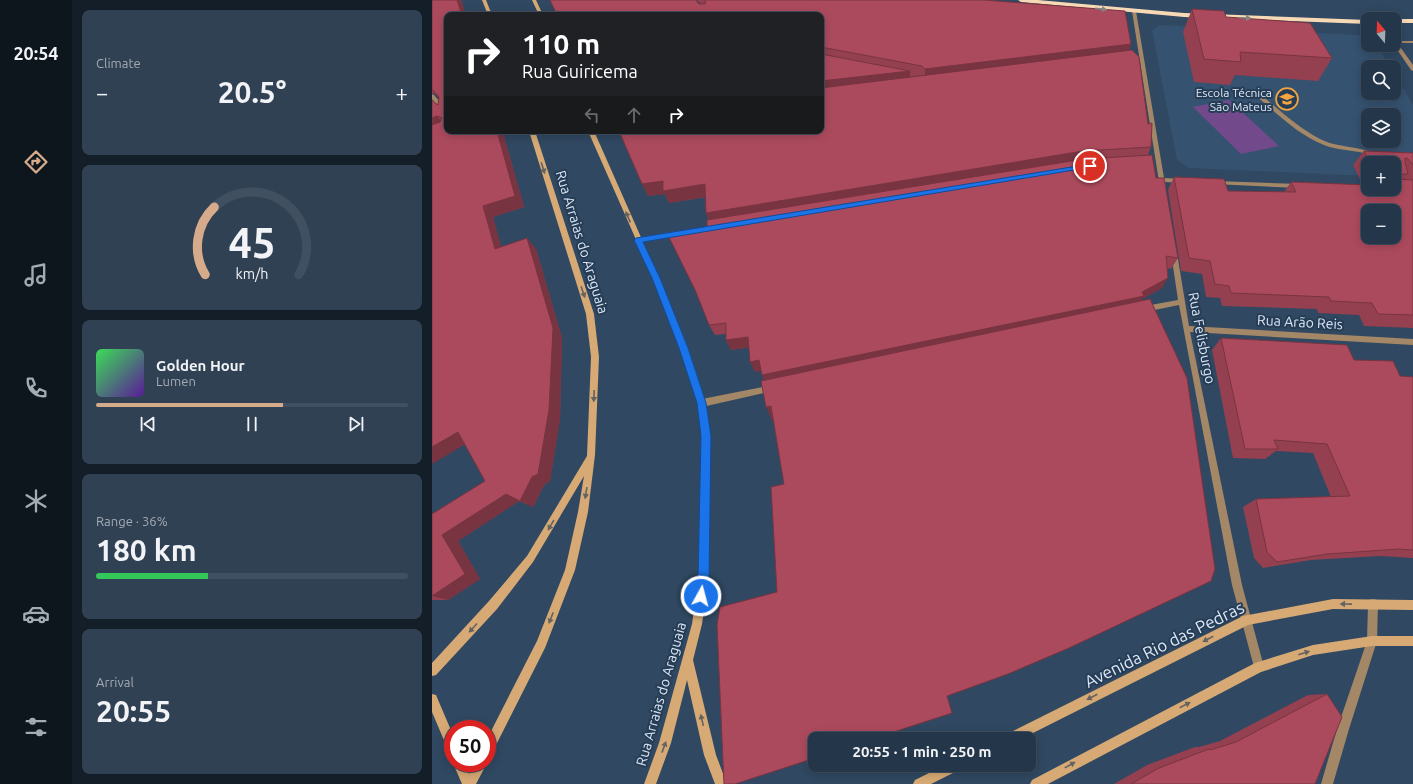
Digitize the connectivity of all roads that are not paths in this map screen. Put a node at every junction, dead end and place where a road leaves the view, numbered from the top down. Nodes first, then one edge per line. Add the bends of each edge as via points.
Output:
1 (484, 0) edge
2 (534, 0) edge
3 (1021, 0) edge
4 (1134, 11) junction
5 (489, 12) edge
6 (539, 12) edge
7 (1401, 21) edge
8 (1413, 21) edge
9 (1361, 22) edge
10 (1401, 42) edge
11 (1413, 42) edge
12 (1401, 52) edge
13 (1413, 69) edge
14 (1256, 94) dead end
15 (432, 96) edge
16 (444, 110) edge
17 (533, 134) edge
18 (592, 134) edge
19 (1379, 156) edge
20 (1162, 180) junction
21 (1193, 182) edge
22 (1208, 182) edge
23 (1310, 187) edge
24 (1164, 195) edge
25 (685, 231) edge
26 (638, 240) junction
27 (1173, 247) edge
28 (1181, 302) junction
29 (1139, 310) edge
30 (1186, 329) junction
31 (1413, 342) edge
32 (783, 386) edge
33 (702, 403) junction
34 (592, 455) junction
35 (1373, 604) junction
36 (1413, 605) edge
37 (1246, 620) junction
38 (1372, 641) junction
39 (1413, 641) edge
40 (688, 660) junction
41 (1260, 667) junction
42 (432, 671) edge
43 (432, 699) edge
44 (444, 727) edge
45 (1023, 732) edge
46 (496, 733) edge
47 (463, 772) edge
48 (476, 772) edge
49 (943, 772) edge
50 (469, 784) edge
51 (650, 784) edge
52 (721, 784) edge
53 (919, 784) edge
54 (1036, 784) edge
55 (1327, 784) edge

1 - 5 main road
2 - 6 main road
3 -> 4 highway
4 -> 9 highway
4 - 20 street via 1137,57 1155,162
7 - 8 highway
10 - 11 street
12 - 13 street
14 - 19 street via 1315,139 1332,146
15 - 16 street
17 -> 34 main road, Rua Arraias do Araguaia via 590,314 596,357
26 -> 18 main road, Rua Arraias do Araguaia
20 - 21 street
20 - 24 street
22 - 23 street
25 - 26 street
26 - 33 main road, Rua Arraias do Araguaia via 684,348
27 - 28 street, Rua Felisburgo
28 - 29 street
28 - 30 street, Rua Felisburgo
30 - 31 street, Rua Arão Reis
30 - 37 street, Rua Felisburgo
32 - 33 street
33 - 40 main road, Rua Arraias do Araguaia via 706,436 703,582 697,624
34 -> 42 main road via 530,559 493,605
34 -> 46 main road, Rua Arraias do Araguaia via 570,570 541,644
35 - 36 main road, Avenida Rio das Pedras
35 -> 37 main road, Avenida Rio das Pedras via 1333,604
35 - 38 street
37 - 41 street, Rua Felisburgo
37 -> 45 main road, Avenida Rio das Pedras
38 - 39 main road
41 -> 38 main road via 1313,650
38 - 55 street
51 -> 40 main road, Rua Arraias do Araguaia via 665,743
52 -> 40 main road via 710,755
54 -> 41 main road
43 - 44 main road
47 - 50 main road
48 - 50 main road
49 - 53 main road

